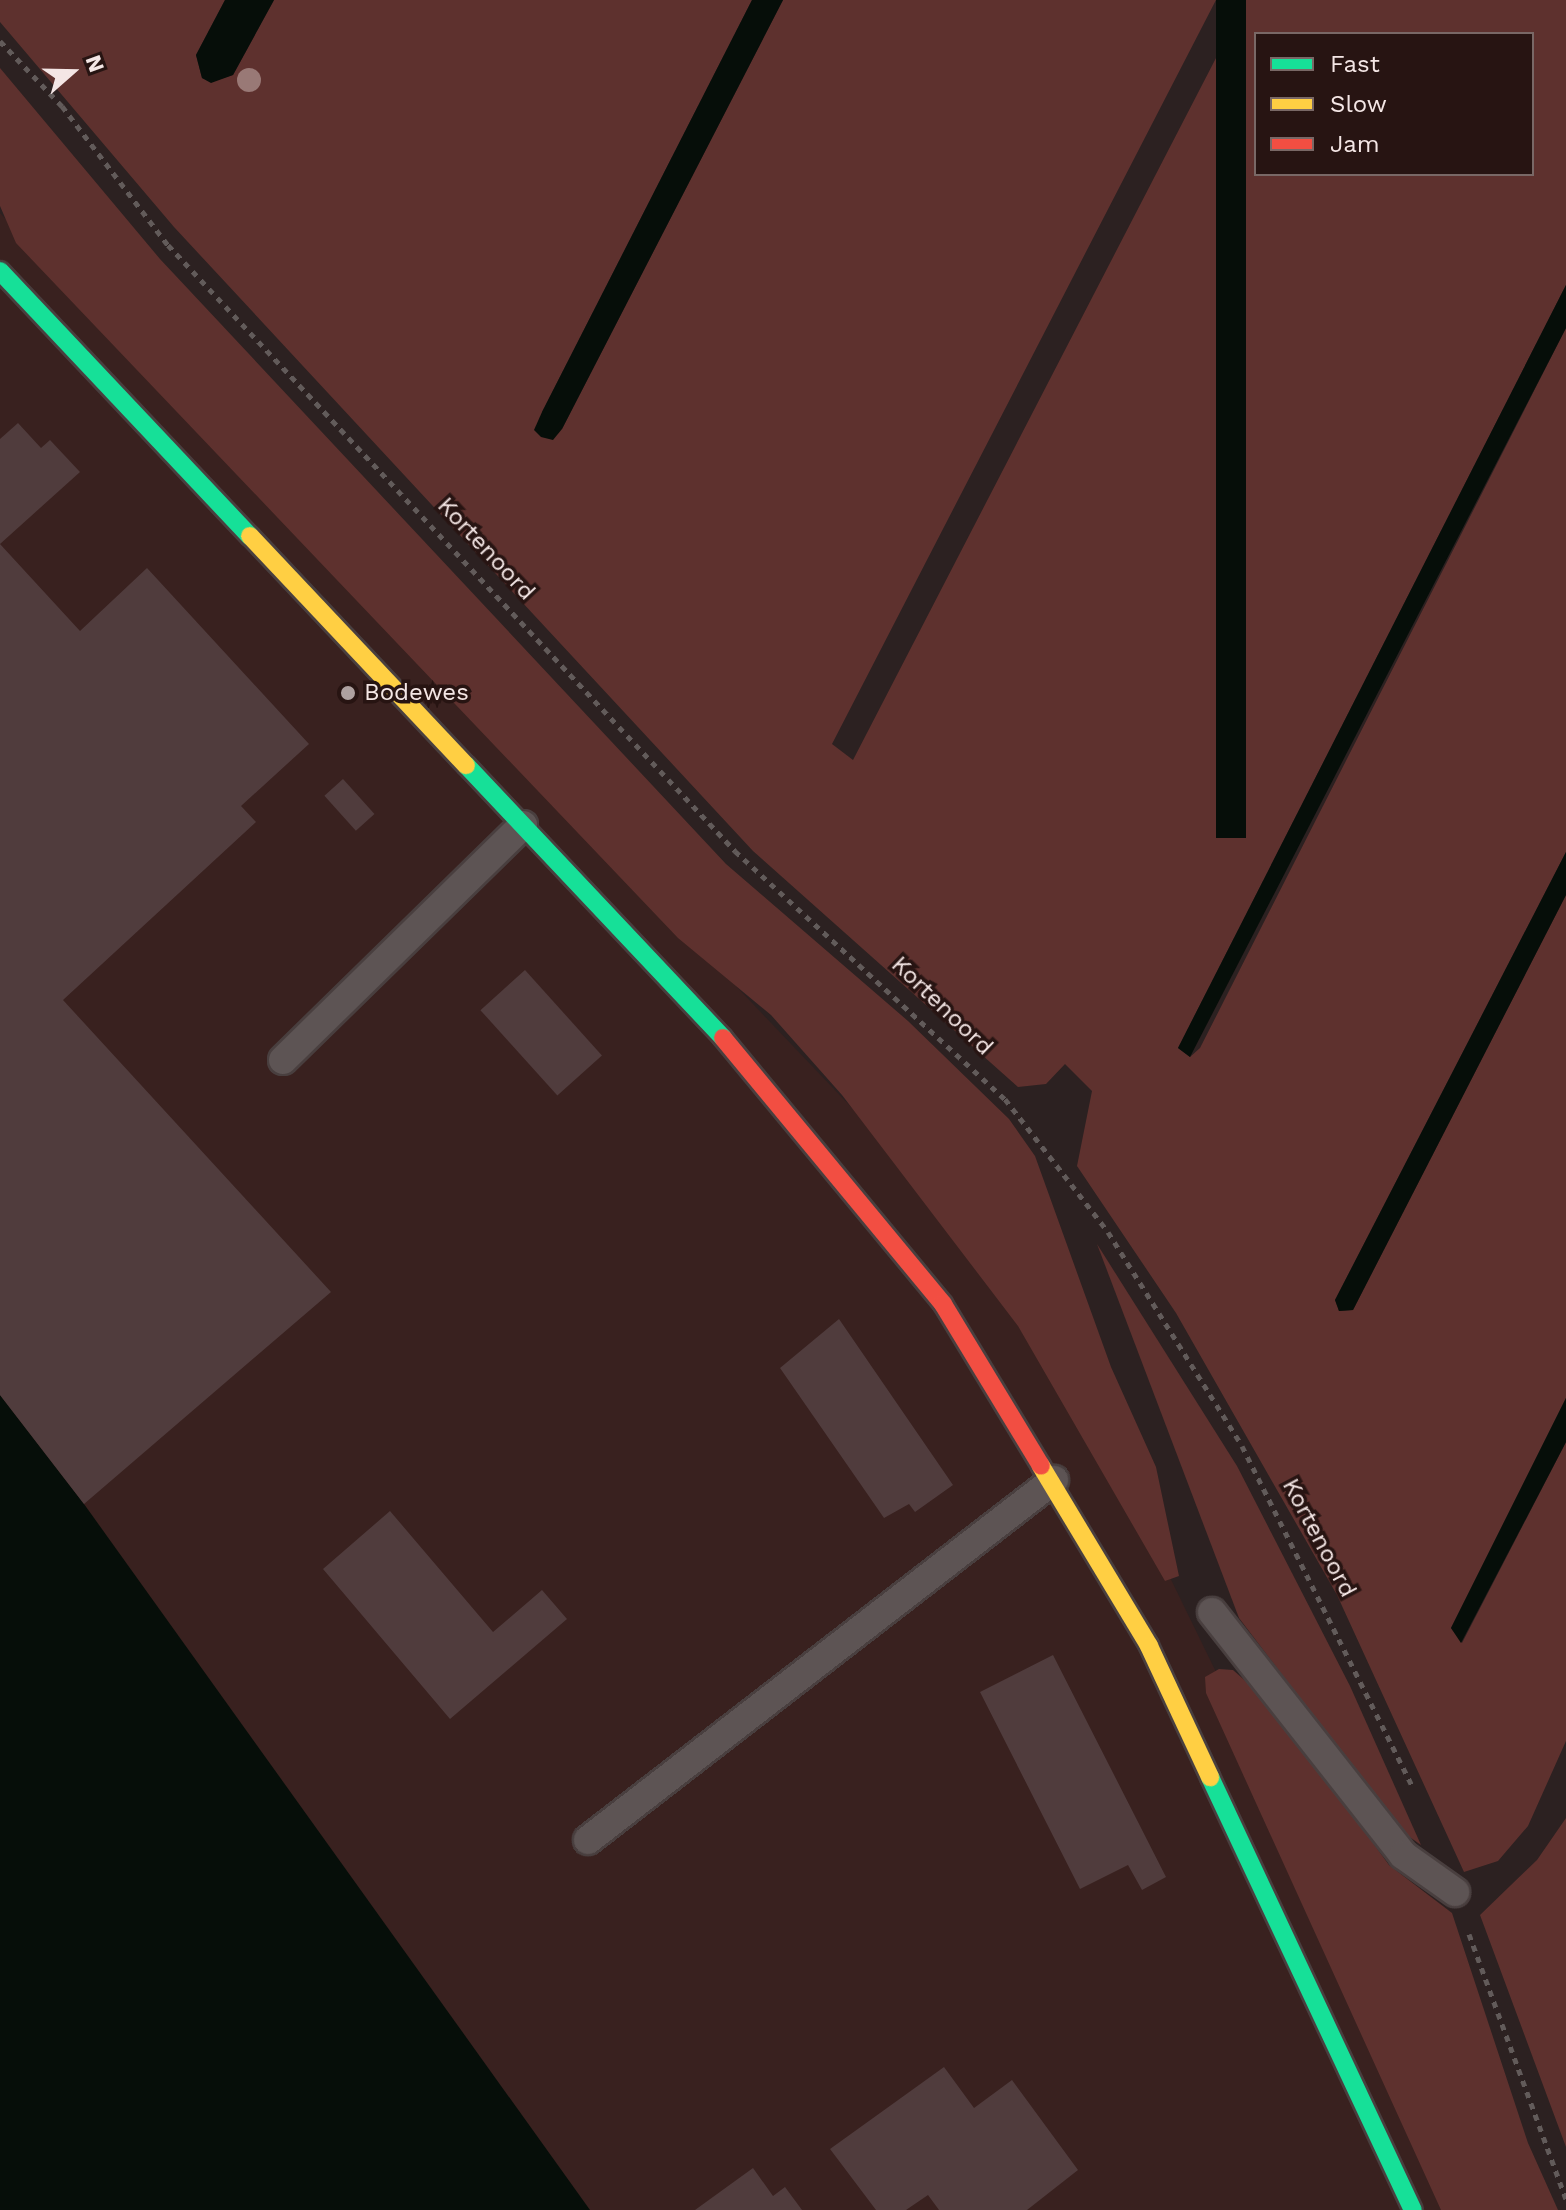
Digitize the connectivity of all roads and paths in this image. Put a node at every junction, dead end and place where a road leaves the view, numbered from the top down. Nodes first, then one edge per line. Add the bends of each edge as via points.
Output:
1 (0, 41) edge
2 (0, 271) edge
3 (523, 825) junction
4 (283, 1060) dead end
5 (1054, 1480) junction
6 (1212, 1612) dead end
7 (1417, 1798) dead end
8 (588, 1840) dead end
9 (1455, 1892) joint
10 (1566, 2199) edge
11 (1413, 2210) edge

1 - 7 path, Kortenoord via 62,106 168,245 735,851 1005,1099 1108,1232 1242,1446
2 - 3 street
3 - 4 lane
3 - 5 street via 844,1176 943,1304
5 - 8 lane
5 - 11 street via 1149,1646
6 - 9 lane via 1403,1855
9 - 10 path

